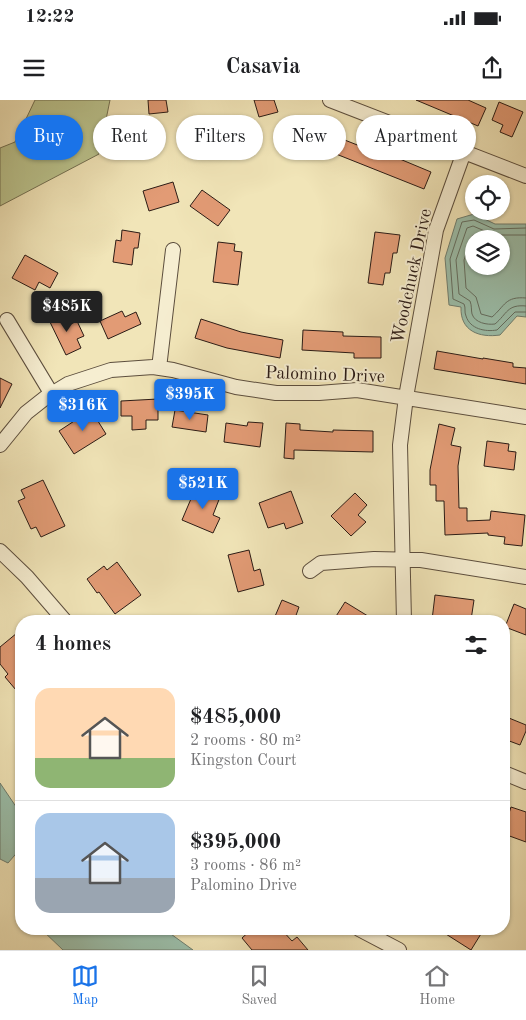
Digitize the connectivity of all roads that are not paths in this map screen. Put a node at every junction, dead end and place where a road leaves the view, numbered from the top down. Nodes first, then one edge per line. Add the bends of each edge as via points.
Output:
1 (330, 100) edge
2 (369, 115) edge
3 (476, 157) edge
4 (461, 160) edge
5 (526, 176) edge
6 (174, 250) dead end
7 (7, 320) dead end
8 (159, 368) junction
9 (51, 393) junction
10 (406, 397) junction
11 (526, 417) edge
12 (0, 444) edge
13 (0, 551) edge
14 (402, 560) junction
15 (310, 571) dead end
16 (526, 577) edge
17 (60, 615) edge
18 (404, 615) edge
19 (510, 775) edge
20 (526, 782) edge
21 (370, 935) edge
22 (399, 950) edge

1 - 2 street
3 - 5 street
4 - 10 street, Woodchuck Drive via 436,230
6 - 8 street
7 - 9 street
8 - 9 street, Palomino Drive via 111,370
8 - 10 street, Palomino Drive via 276,393 357,390
9 - 12 street, Palomino Drive via 26,413
10 - 11 street, Palomino Drive
10 - 14 street, Woodchuck Drive via 400,445
13 - 17 street
14 - 15 street via 337,560 321,563
14 - 16 street via 421,560
14 - 18 street, Woodchuck Drive
19 - 20 street
21 - 22 street

